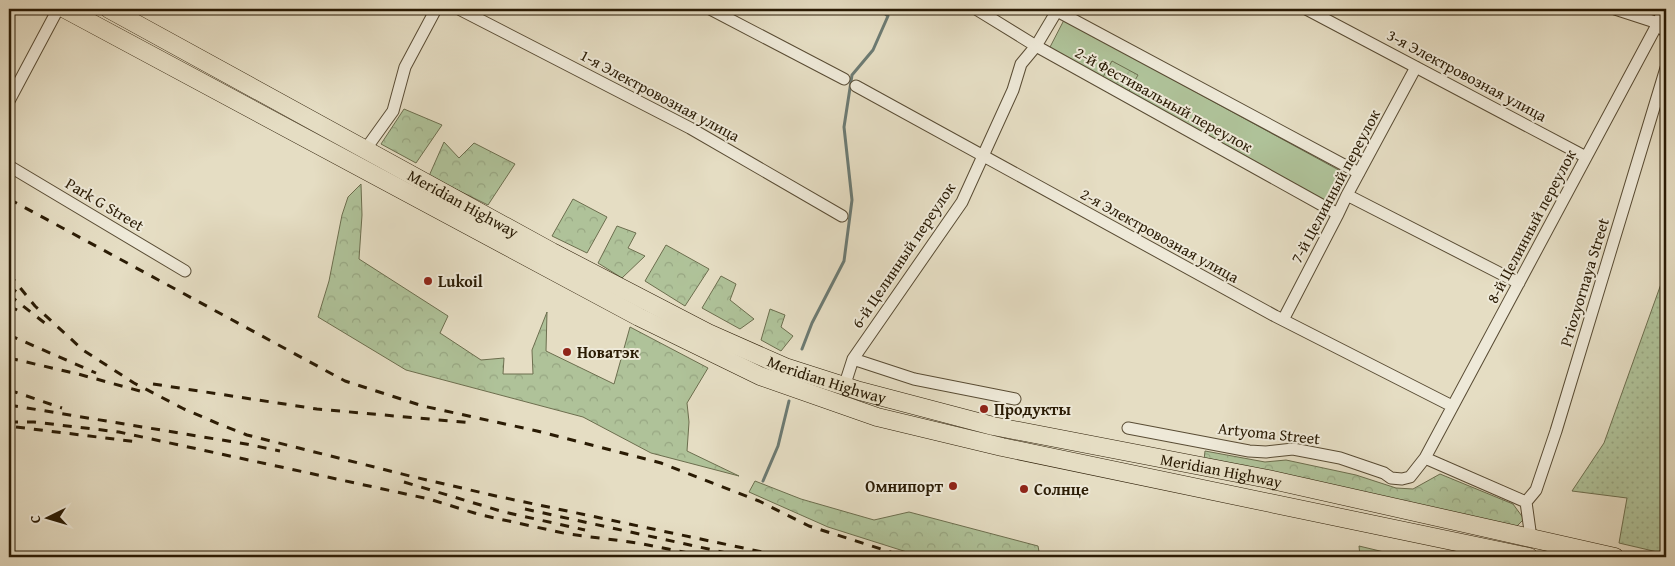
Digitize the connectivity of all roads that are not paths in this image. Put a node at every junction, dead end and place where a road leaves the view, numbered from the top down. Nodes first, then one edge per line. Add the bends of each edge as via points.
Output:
1 (58, 9) edge
2 (65, 9) edge
3 (109, 9) edge
4 (436, 9) edge
5 (460, 9) edge
6 (710, 9) edge
7 (976, 9) edge
8 (1306, 9) edge
9 (1614, 9) edge
10 (1664, 9) edge
11 (1057, 10) edge
12 (1658, 23) junction
13 (1666, 33) edge
14 (1036, 46) junction
15 (1416, 67) junction
16 (1666, 68) edge
17 (844, 80) dead end
18 (856, 86) dead end
19 (9, 101) edge
20 (365, 150) junction
21 (982, 156) junction
22 (1586, 157) junction
23 (9, 166) edge
24 (1359, 173) junction
25 (1347, 195) junction
26 (1338, 214) junction
27 (842, 216) dead end
28 (185, 271) dead end
29 (1519, 283) junction
30 (1283, 320) junction
31 (853, 360) junction
32 (844, 387) junction
33 (1015, 398) dead end
34 (839, 405) junction
35 (1452, 406) junction
36 (1128, 428) dead end
37 (1425, 458) junction
38 (1526, 502) junction
39 (1531, 538) junction
40 (1528, 557) edge
41 (1615, 557) edge

1 - 19 street
2 - 34 main road, Meridian Highway via 639,317 760,376
3 - 20 main road, Meridian Highway
4 - 20 street via 405,67 394,111
5 - 27 street, 1-я Электровозная улица via 690,128
6 - 17 street
7 - 14 street, 2-й Фестивальный переулок
8 - 15 street, 3-я Электровозная улица
9 - 12 street
10 - 12 street, 8-й Целинный переулок
11 - 14 street, 6-й Целинный переулок
11 - 24 street, 2-й Фестивальный переулок
12 - 13 street
12 - 22 street, 8-й Целинный переулок
14 - 21 street, 6-й Целинный переулок via 1021,64 1014,90
14 - 26 street, 2-й Фестивальный переулок
15 - 22 street, 3-я Электровозная улица
15 - 24 street, 7-й Целинный переулок
16 - 38 street, Priozyornaya Street via 1554,438 1536,490
18 - 21 street, 2-я Электровозная улица
20 - 32 main road, Meridian Highway via 708,334 785,367
21 - 30 street, 2-я Электровозная улица
21 - 31 street, 6-й Целинный переулок via 962,202
22 - 29 street, 8-й Целинный переулок
23 - 28 street, Park G Street
24 - 25 street, 7-й Целинный переулок
25 - 26 street, 7-й Целинный переулок
25 - 29 street
26 - 30 street, 7-й Целинный переулок
29 - 35 street, 8-й Целинный переулок
30 - 35 street, 2-я Электровозная улица
31 - 32 street, 6-й Целинный переулок
31 - 33 street via 914,379
32 - 34 main road
32 - 39 main road, Meridian Highway via 993,426 1268,479
34 - 40 main road, Meridian Highway via 1016,450
35 - 37 street, 8-й Целинный переулок
36 - 37 street, Artyoma Street via 1249,451 1293,449 1340,458 1391,478 1410,477
37 - 38 street
38 - 39 street
39 - 40 main road
39 - 41 main road, Meridian Highway

